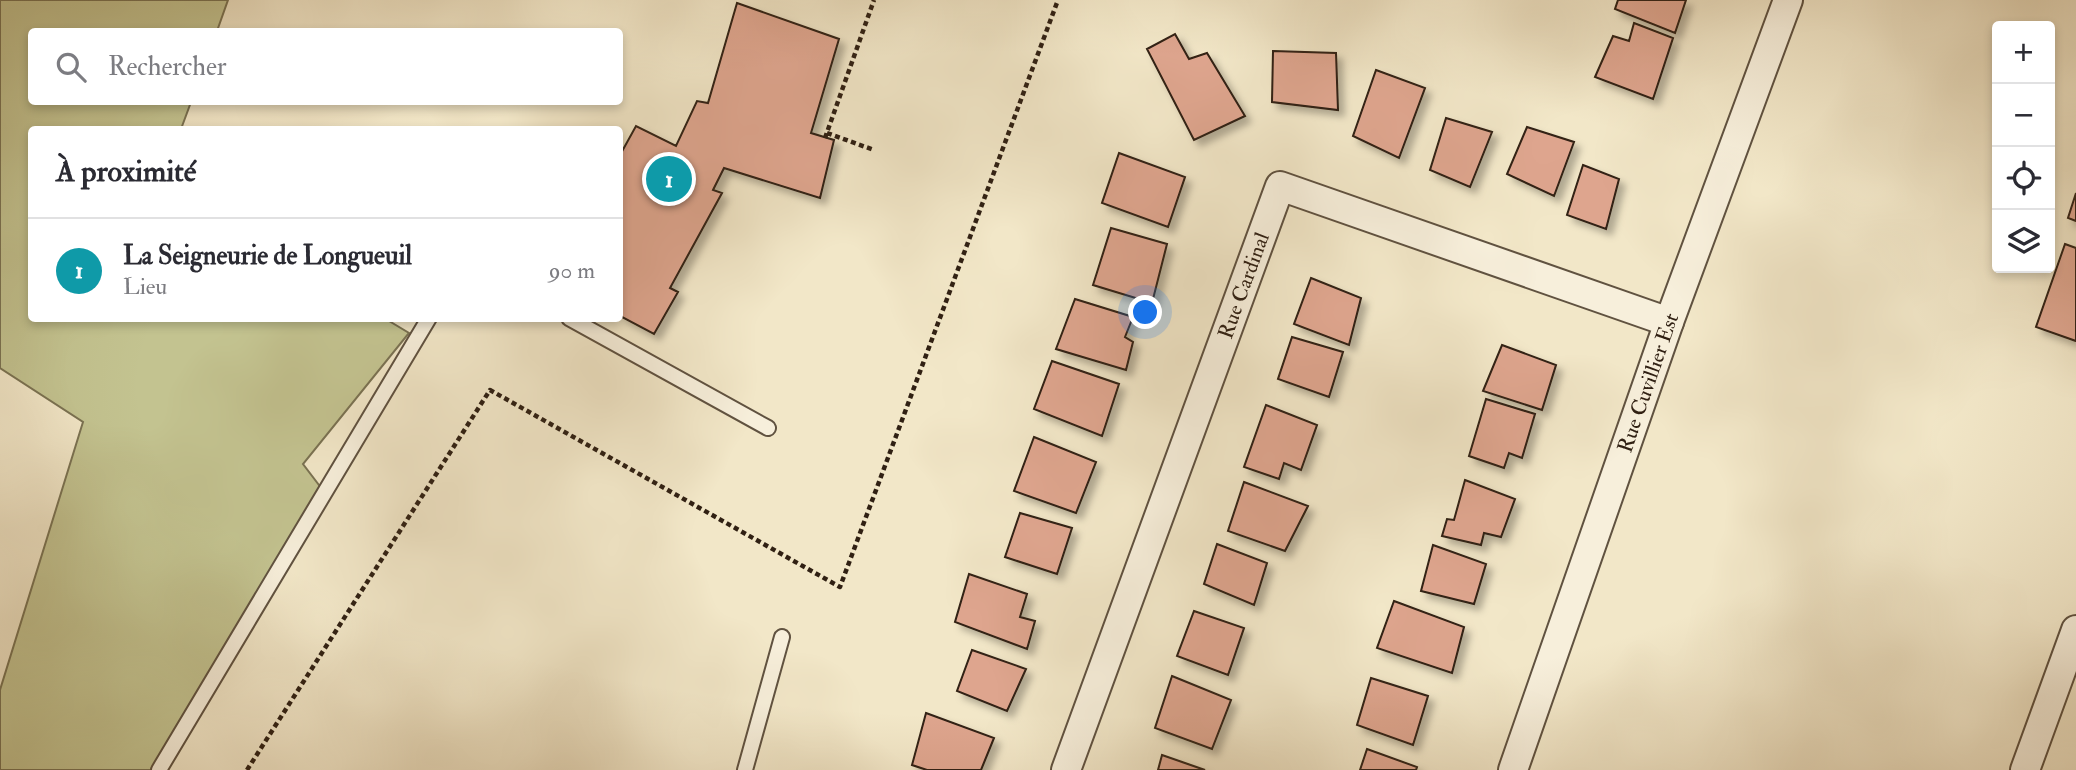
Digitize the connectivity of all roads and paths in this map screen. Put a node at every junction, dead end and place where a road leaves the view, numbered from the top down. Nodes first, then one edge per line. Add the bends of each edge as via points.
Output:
1 (874, 0) edge
2 (1058, 0) edge
3 (1788, 0) edge
4 (874, 150) dead end
5 (427, 322) edge
6 (576, 322) edge
7 (1669, 322) junction
8 (768, 428) dead end
9 (2076, 630) edge
10 (782, 638) dead end
11 (159, 770) edge
12 (247, 770) edge
13 (745, 770) edge
14 (1066, 770) edge
15 (1513, 770) edge
16 (2025, 770) edge

1 - 4 path via 826,135
2 - 12 path via 839,587 490,390
3 - 7 street, Rue Cuvillier Est
5 - 11 lane
6 - 8 lane
7 - 14 street, Rue Cardinal via 1280,186
7 - 15 street, Rue Cuvillier Est
9 - 16 street
10 - 13 lane

